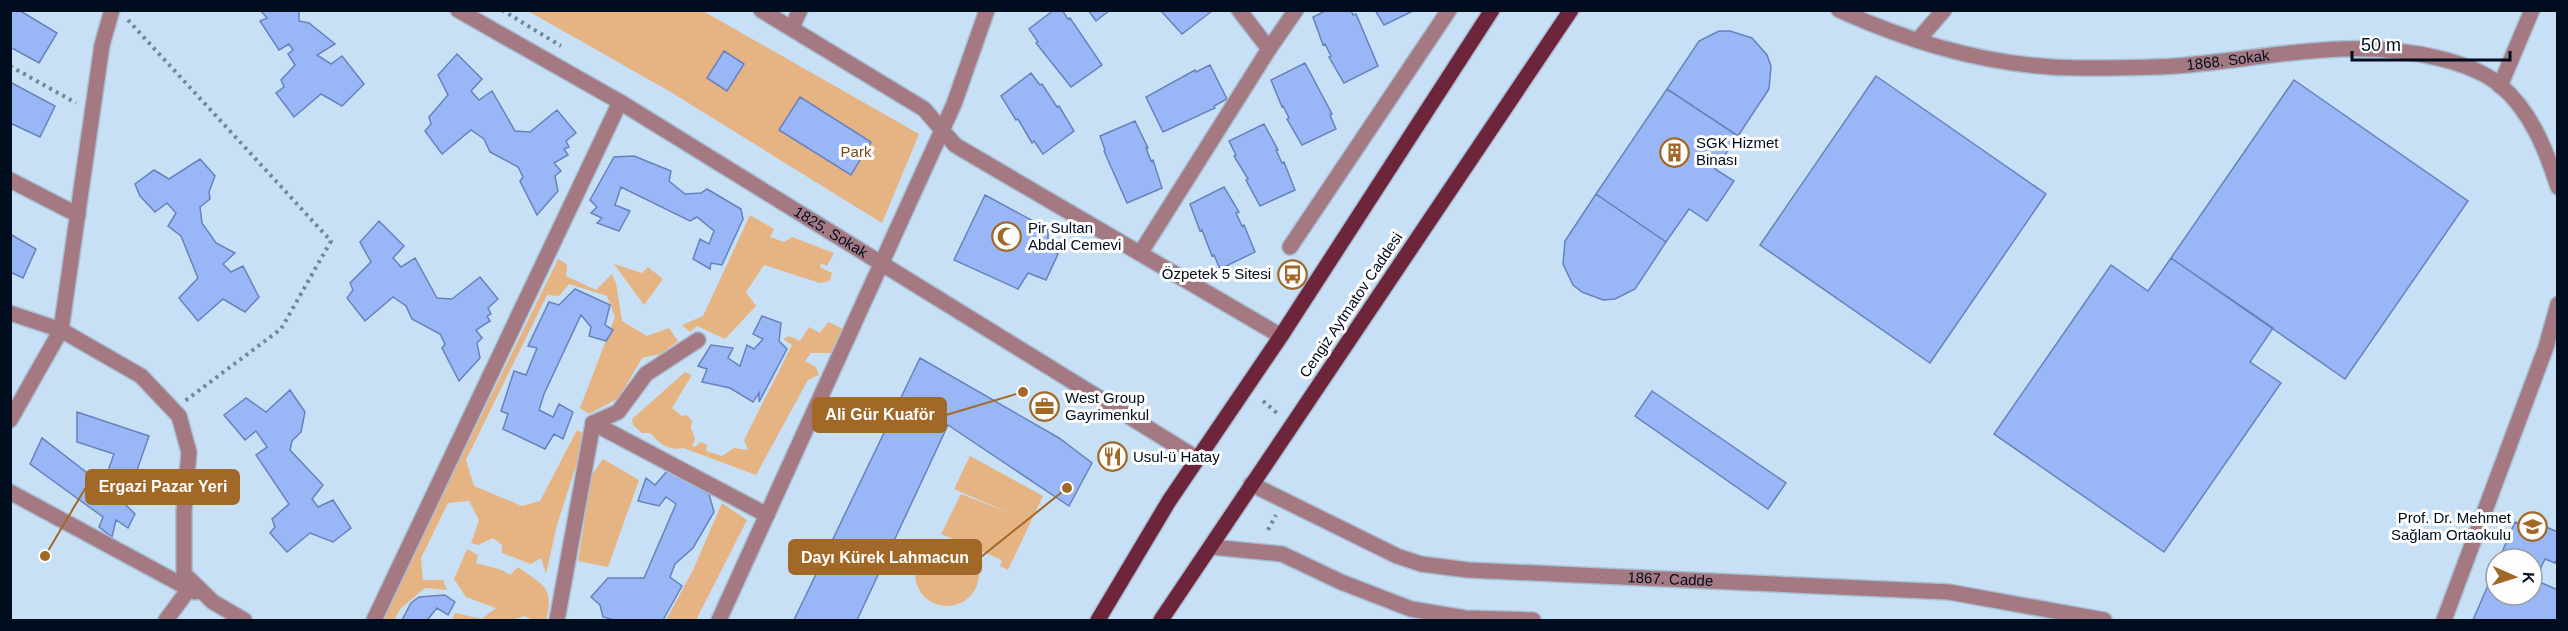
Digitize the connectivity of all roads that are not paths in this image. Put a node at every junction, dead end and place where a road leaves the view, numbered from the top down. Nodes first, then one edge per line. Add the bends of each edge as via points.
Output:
1 (458, 10) edge
2 (761, 10) edge
3 (800, 10) edge
4 (987, 10) edge
5 (1239, 10) edge
6 (1296, 10) edge
7 (1449, 10) edge
8 (1492, 10) edge
9 (1571, 10) edge
10 (1839, 10) edge
11 (1944, 10) edge
12 (2532, 10) edge
13 (118, 13) edge
14 (792, 27) junction
15 (1918, 40) junction
16 (1269, 49) junction
17 (2500, 86) junction
18 (620, 102) junction
19 (942, 130) junction
20 (10, 180) edge
21 (2558, 187) edge
22 (78, 214) junction
23 (1290, 246) dead end
24 (1141, 252) junction
25 (882, 263) junction
26 (2558, 304) edge
27 (10, 313) edge
28 (61, 330) junction
29 (1281, 336) junction
30 (698, 340) dead end
31 (10, 420) edge
32 (593, 423) junction
33 (1198, 459) junction
34 (1251, 484) junction
35 (10, 492) edge
36 (767, 515) junction
37 (1210, 547) junction
38 (189, 589) junction
39 (213, 602) junction
40 (166, 621) edge
41 (244, 621) edge
42 (374, 621) edge
43 (558, 621) edge
44 (719, 621) edge
45 (1098, 621) edge
46 (1161, 621) edge
47 (1533, 621) edge
48 (2104, 621) edge
49 (2444, 621) edge

1 - 18 street, 1825. Sokak
2 - 14 street
3 - 14 street
4 - 19 street
5 - 16 street
6 - 16 street
7 - 23 street
8 - 29 main road
9 - 34 main road, Cengiz Aytmatov Caddesi
10 - 15 street, 1868. Sokak
11 - 15 street
12 - 17 street
13 - 22 street via 102,45
14 - 19 street via 924,109
15 - 17 street, 1868. Sokak via 2024,65 2078,68 2177,66 2306,50 2386,49 2456,63
16 - 24 street
17 - 21 street, 1868. Sokak via 2535,128
18 - 25 street, 1825. Sokak
18 - 42 street
19 - 24 street via 965,152
19 - 25 street
20 - 22 street
22 - 28 street
24 - 29 street
25 - 33 street, 1825. Sokak
25 - 36 street
26 - 49 street via 2546,347
27 - 28 street
28 - 31 street
28 - 39 street via 141,376 179,416 189,452 184,574
29 - 33 main road
30 - 32 street via 646,374 618,412
32 - 36 street
32 - 43 street
33 - 45 main road
34 - 37 main road, Cengiz Aytmatov Caddesi
34 - 48 street, 1867. Cadde via 1421,564 1468,570 1949,592
35 - 38 street
36 - 44 street
37 - 46 main road, Cengiz Aytmatov Caddesi
37 - 47 street via 1282,554 1411,609 1465,618
38 - 39 street
38 - 40 street
39 - 41 street

